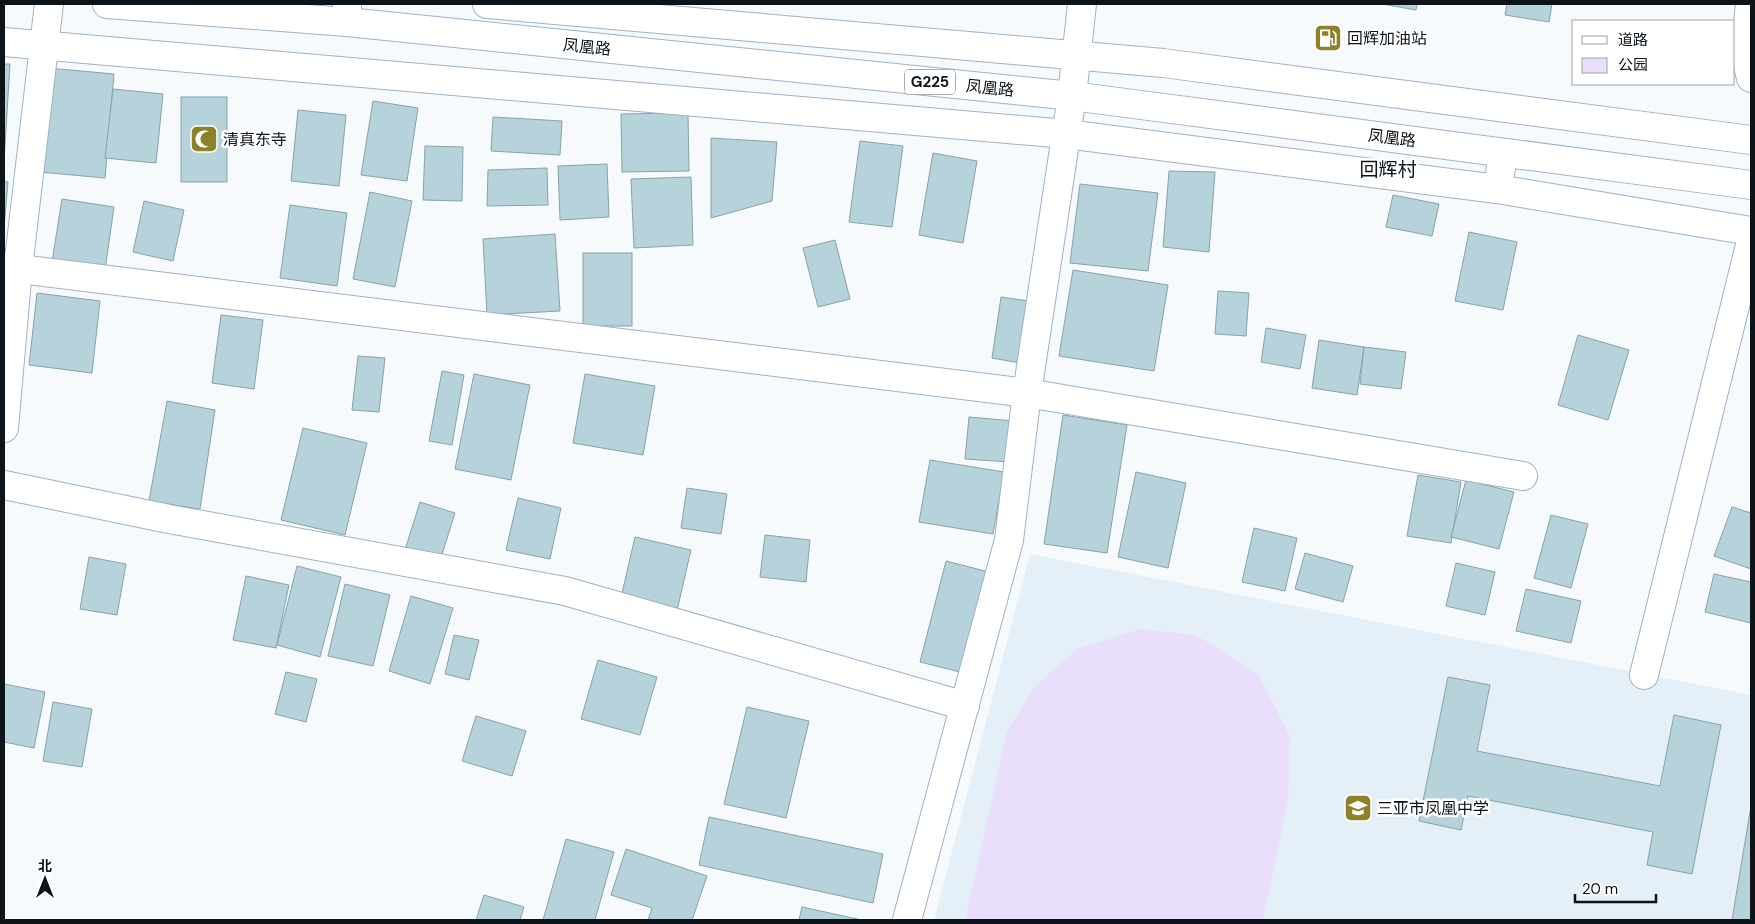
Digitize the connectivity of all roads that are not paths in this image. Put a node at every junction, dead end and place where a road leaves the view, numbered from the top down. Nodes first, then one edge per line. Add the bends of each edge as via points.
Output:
1 (49, 4) edge
2 (107, 4) edge
3 (486, 4) edge
4 (1082, 4) edge
5 (1750, 4) edge
6 (347, 13) edge
7 (4, 42) edge
8 (44, 45) junction
9 (1076, 56) junction
10 (1751, 78) edge
11 (1072, 96) junction
12 (1066, 134) junction
13 (1751, 140) edge
14 (1504, 153) junction
15 (1751, 184) edge
16 (1497, 189) junction
17 (1751, 231) edge
18 (1751, 240) edge
19 (11, 267) edge
20 (1027, 393) junction
21 (4, 428) edge
22 (1523, 476) dead end
23 (4, 485) edge
24 (1644, 674) dead end
25 (965, 706) junction
26 (907, 920) edge

1 - 8 main road
2 - 6 main road, 凤凰路 / G225
3 - 9 main road, 凤凰路 / G225
4 - 9 main road
5 - 10 main road via 1744,53
6 - 11 main road, 凤凰路 / G225
7 - 8 main road
8 - 12 main road
8 - 19 main road
9 - 11 main road
9 - 13 main road, 凤凰路 / G225 via 1163,64
11 - 12 main road
11 - 14 main road, 凤凰路 / G225
12 - 16 main road
12 - 20 main road
14 - 15 main road, 凤凰路 / G225
14 - 16 main road
16 - 17 main road
18 - 24 main road
19 - 20 main road
19 - 21 main road
20 - 22 main road
20 - 25 main road via 1009,540
23 - 25 main road via 169,519 565,591
25 - 26 main road

